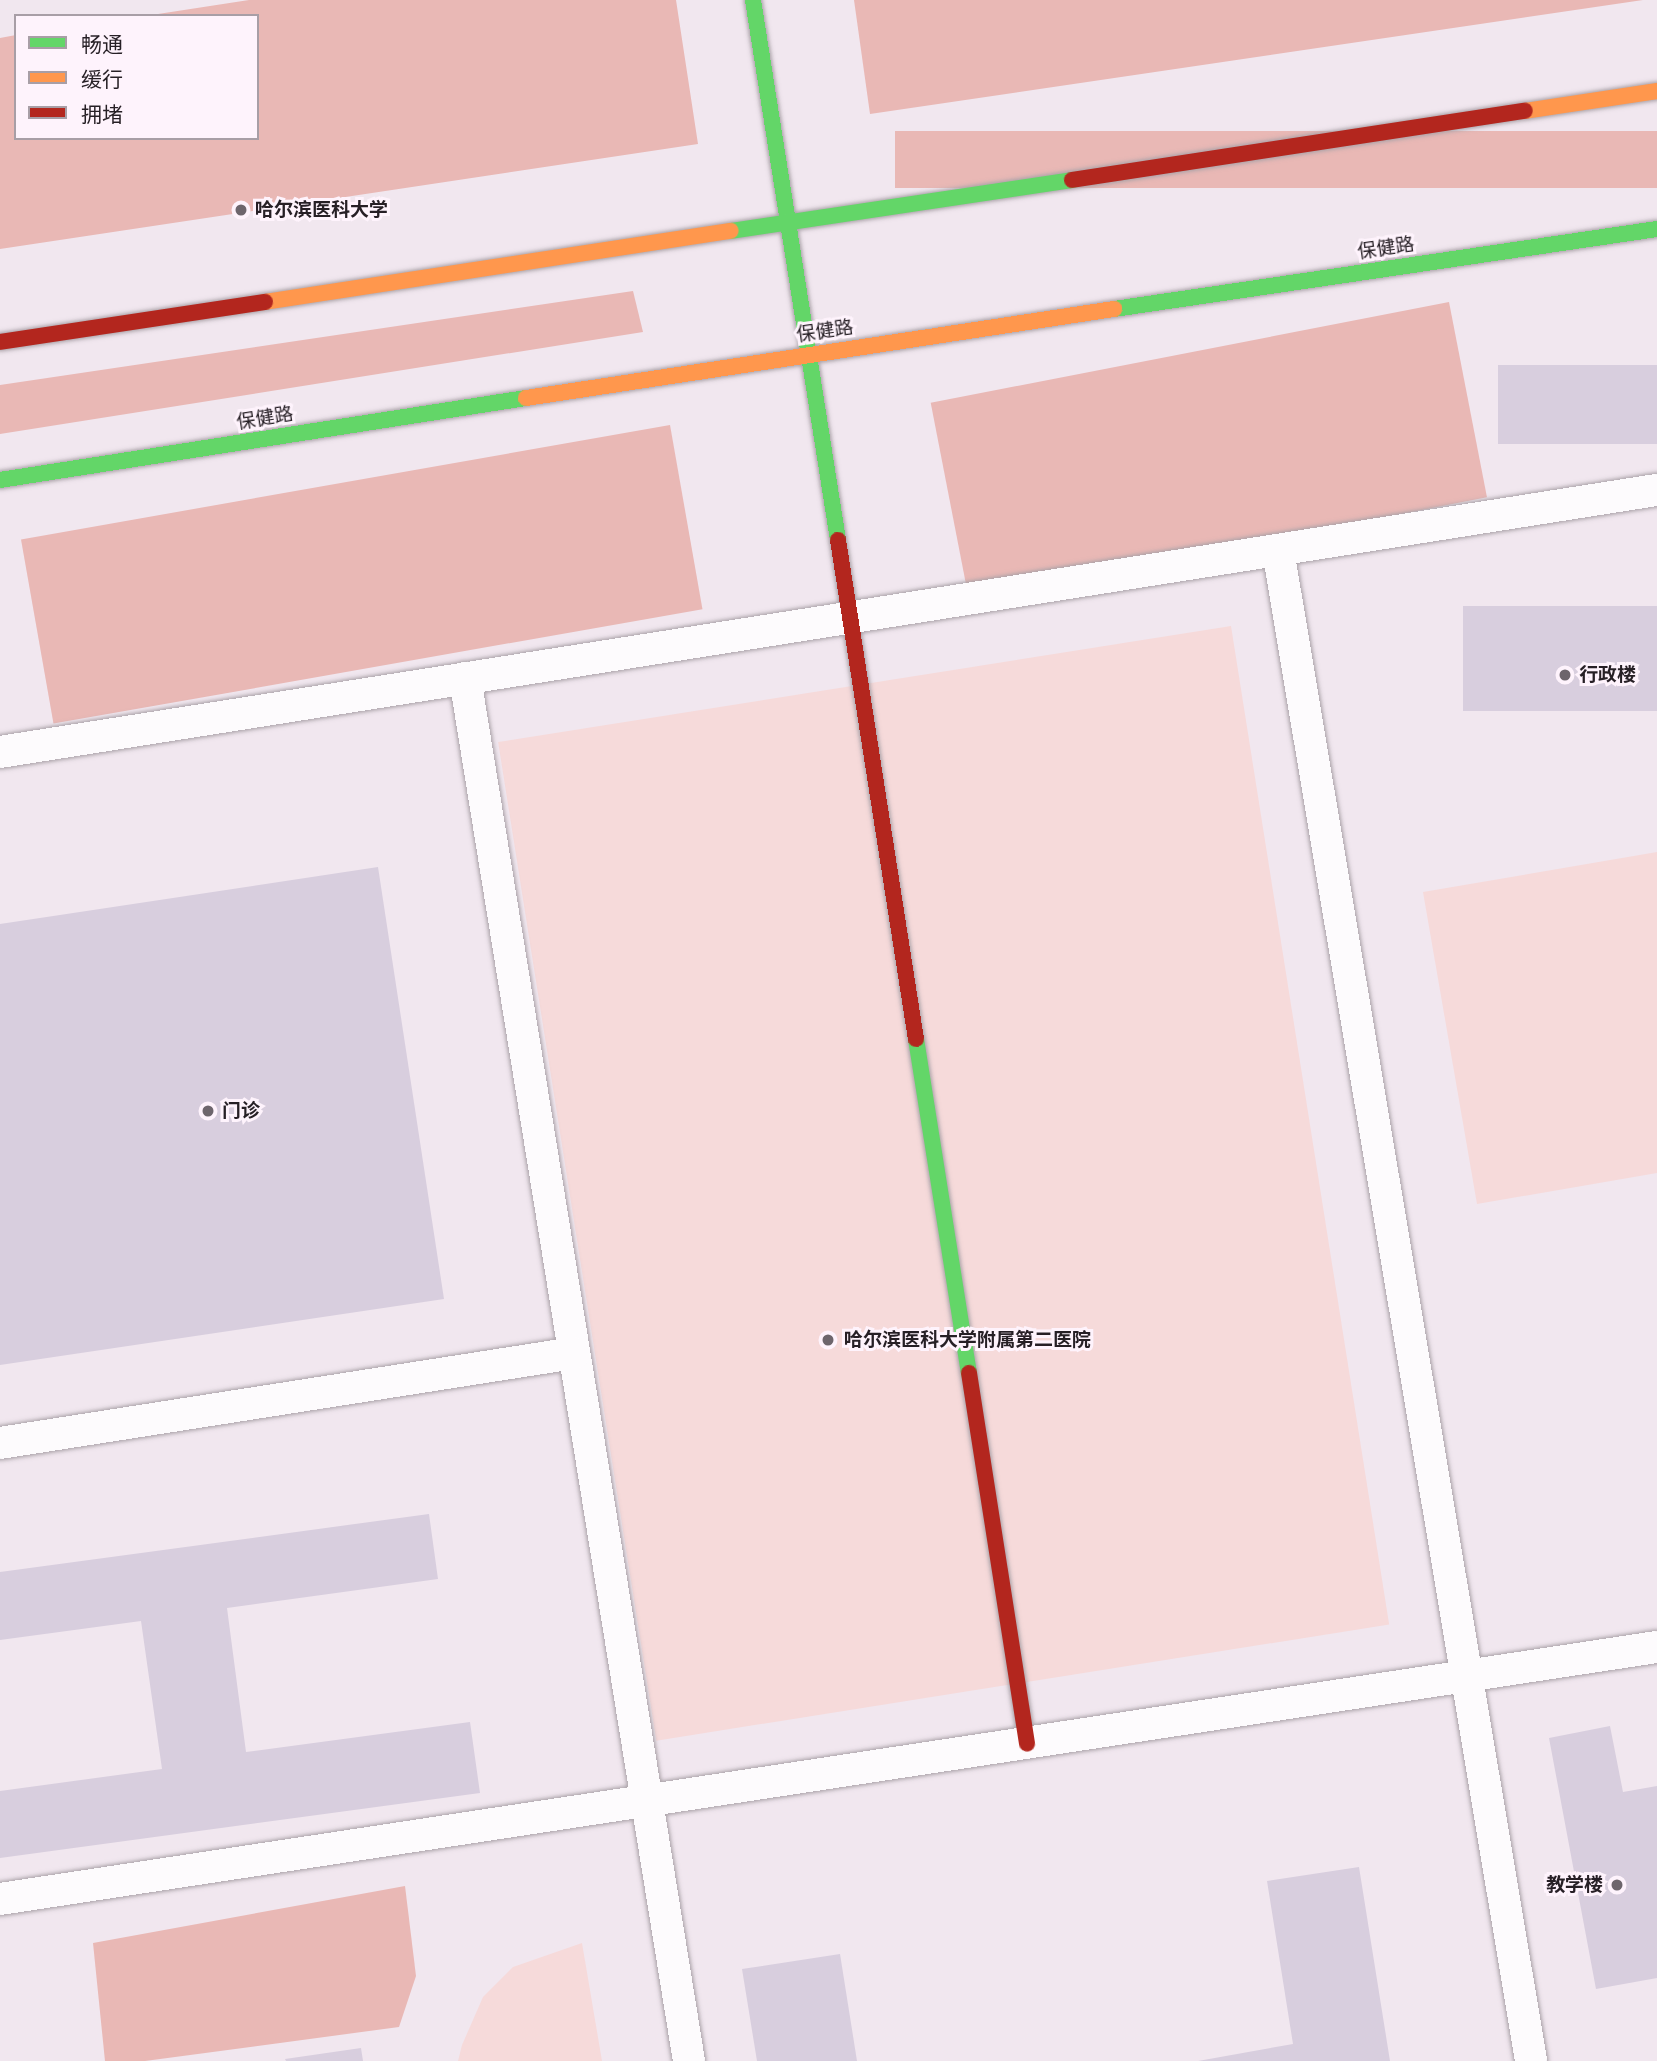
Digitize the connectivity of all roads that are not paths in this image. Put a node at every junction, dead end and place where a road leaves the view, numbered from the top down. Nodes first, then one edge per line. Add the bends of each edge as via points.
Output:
1 (753, 0) edge
2 (1657, 91) edge
3 (786, 223) junction
4 (1657, 229) edge
5 (0, 342) edge
6 (806, 355) junction
7 (0, 480) edge
8 (1657, 490) edge
9 (1278, 550) junction
10 (848, 618) junction
11 (465, 678) junction
12 (0, 752) edge
13 (574, 1353) junction
14 (0, 1443) edge
15 (1657, 1647) edge
16 (1466, 1676) junction
17 (1027, 1743) junction
18 (646, 1800) junction
19 (0, 1899) edge
20 (689, 2061) edge
21 (1531, 2061) edge

1 - 3 main road
2 - 3 main road
3 - 5 main road
3 - 6 main road
4 - 6 main road, 保健路
6 - 7 main road, 保健路
6 - 10 main road
8 - 9 street
9 - 10 street
9 - 16 street
10 - 11 street
10 - 17 main road
11 - 12 street
11 - 13 street
13 - 14 street
13 - 18 street
15 - 16 street
16 - 17 street
16 - 21 street
17 - 18 street
18 - 19 street
18 - 20 street

